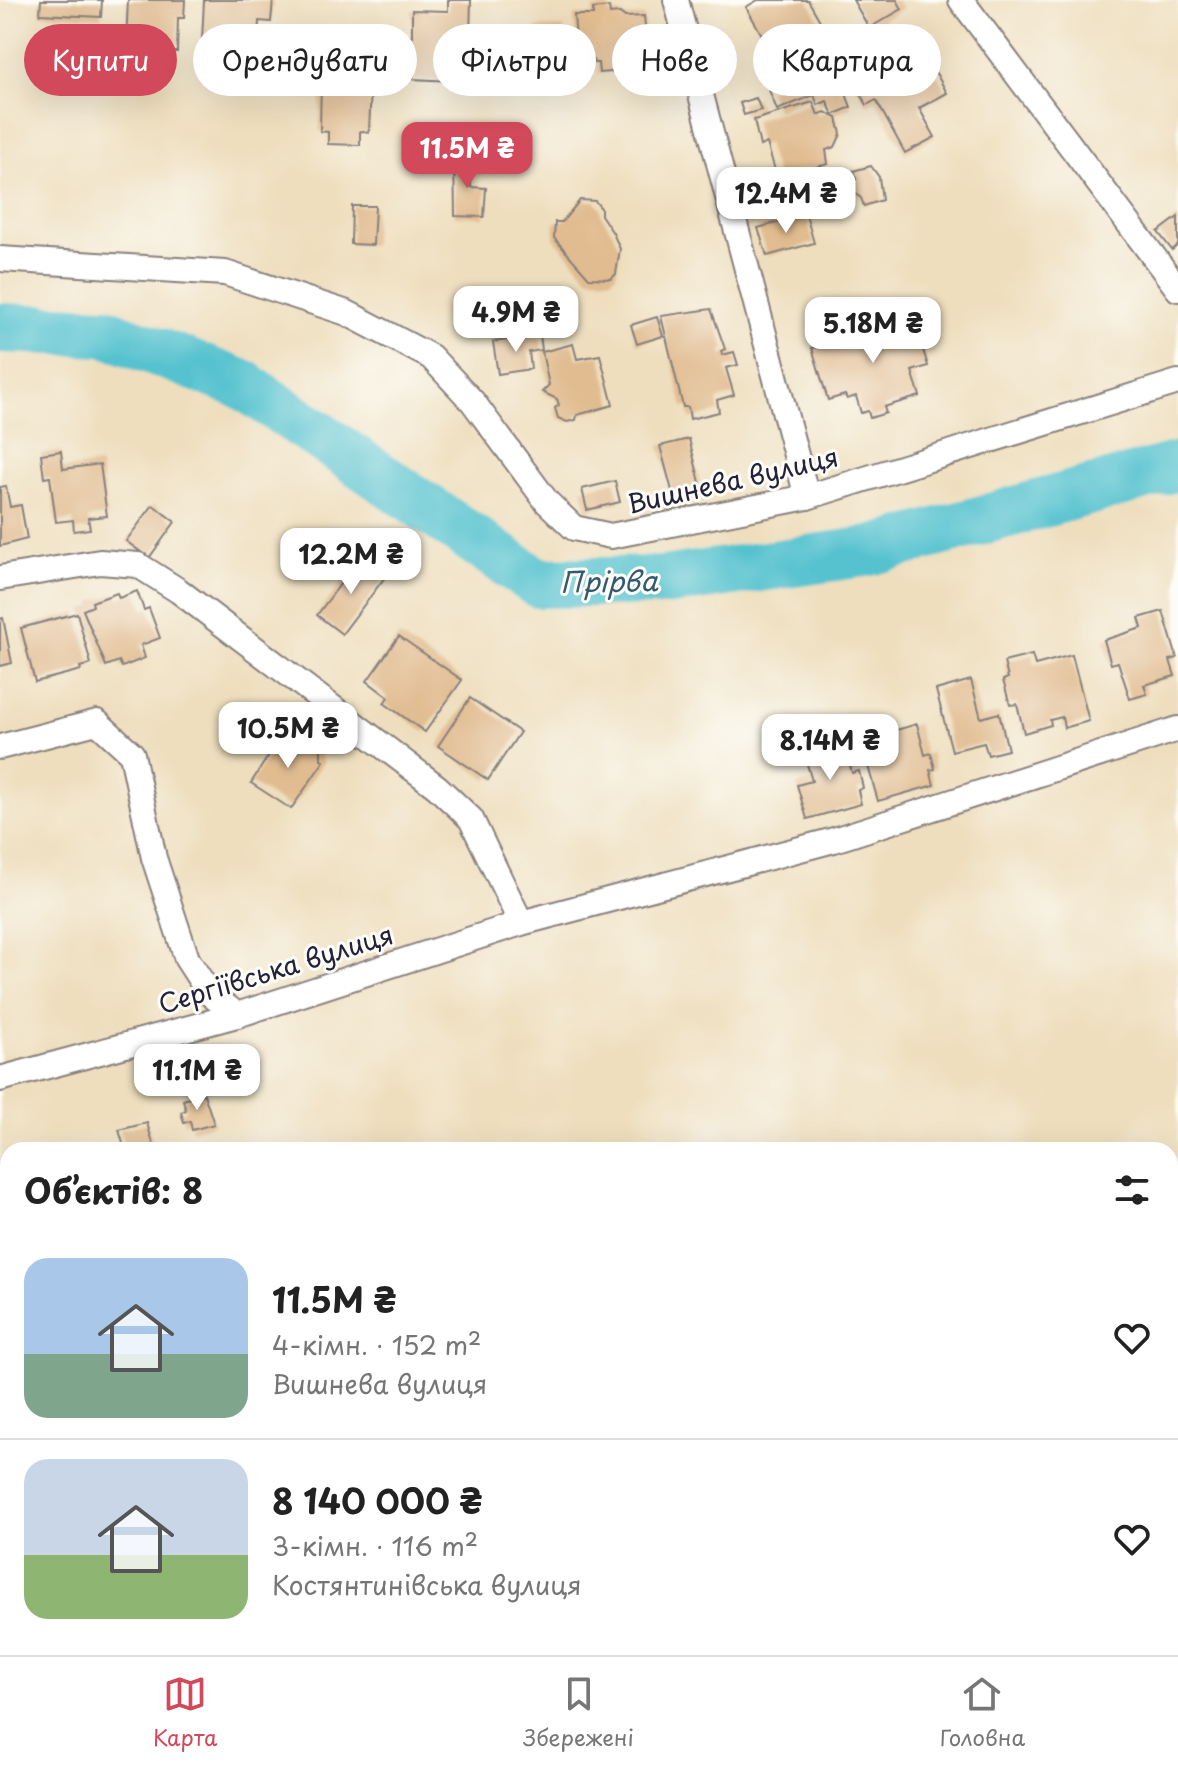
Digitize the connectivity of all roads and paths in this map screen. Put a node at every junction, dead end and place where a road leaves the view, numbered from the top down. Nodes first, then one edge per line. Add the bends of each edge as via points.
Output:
1 (676, 0) edge
2 (961, 0) edge
3 (0, 259) edge
4 (1178, 289) edge
5 (1178, 382) edge
6 (807, 497) junction
7 (0, 578) edge
8 (1178, 729) edge
9 (0, 747) edge
10 (521, 923) junction
11 (237, 1015) junction
12 (0, 1079) edge

1 - 6 street
2 - 4 street
3 - 6 street, Вишнева вулиця via 225,273 347,313 431,357 473,402 547,502 574,528 611,536
5 - 6 street, Вишнева вулиця
7 - 10 street via 100,562 138,565 179,591 437,787 471,819
8 - 10 street, Сергіївська вулиця via 834,840
9 - 11 street via 97,722 132,754 154,858 187,959 209,993
10 - 11 street, Сергіївська вулиця
11 - 12 street, Сергіївська вулиця

